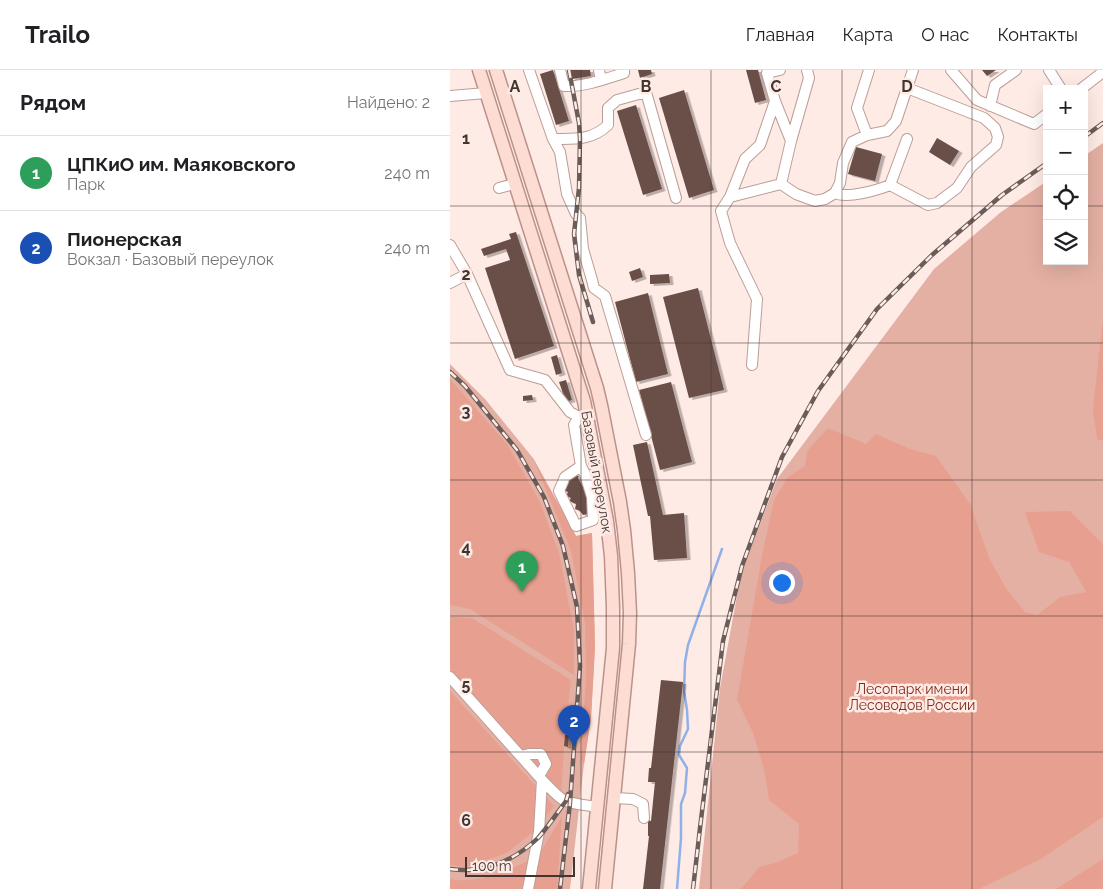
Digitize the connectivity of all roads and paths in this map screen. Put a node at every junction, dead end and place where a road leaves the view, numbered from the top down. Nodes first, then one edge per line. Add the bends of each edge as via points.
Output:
1 (478, 70) edge
2 (496, 70) edge
3 (529, 70) edge
4 (560, 70) edge
5 (624, 70) edge
6 (780, 70) edge
7 (807, 70) edge
8 (870, 70) edge
9 (913, 70) edge
10 (951, 70) edge
11 (1016, 70) edge
12 (1049, 70) edge
13 (1103, 72) edge
14 (600, 75) edge
15 (1058, 85) edge
16 (1086, 85) edge
17 (907, 88) junction
18 (486, 94) junction
19 (450, 96) edge
20 (775, 101) junction
21 (990, 106) junction
22 (1043, 117) edge
23 (867, 135) junction
24 (553, 139) junction
25 (907, 139) dead end
26 (791, 141) junction
27 (514, 184) junction
28 (781, 184) junction
29 (890, 185) junction
30 (499, 188) dead end
31 (835, 194) junction
32 (730, 197) junction
33 (676, 198) dead end
34 (450, 245) edge
35 (467, 274) junction
36 (450, 283) edge
37 (752, 365) dead end
38 (583, 416) junction
39 (646, 435) dead end
40 (581, 466) junction
41 (450, 678) edge
42 (521, 756) junction
43 (540, 778) junction
44 (614, 798) junction
45 (598, 807) junction
46 (644, 818) dead end
47 (528, 889) edge
48 (589, 889) edge
49 (605, 889) edge

1 - 18 main road, Базовый переулок
2 - 44 main road, Базовый переулок via 596,388 620,502 630,613
3 - 24 street
4 - 14 street via 564,86 584,85
5 - 14 street via 624,73
6 - 20 street via 767,73
7 - 26 street via 808,78
8 - 23 street via 857,108
9 - 17 street
10 - 21 street via 976,100
11 - 21 street via 995,85
12 - 15 street
13 - 16 street
17 - 23 street via 896,121 887,131
17 - 29 street via 984,118 995,128 998,137 996,145 971,167 957,188 937,203 928,205
18 - 19 street
18 - 27 main road, Базовый переулок
20 - 26 street
20 - 32 street via 760,145 745,160
21 - 22 street via 1034,124
23 - 31 street via 852,142
24 - 33 street via 580,139 600,132 608,125 608,108 617,100 646,92
24 - 39 street via 560,152 567,194 580,218 583,249 594,288 605,296
25 - 29 street
26 - 28 street
27 - 30 street
27 - 38 main road, Базовый переулок via 580,388
28 - 31 street via 815,201
28 - 32 street
29 - 31 street via 873,192
32 - 37 street via 722,211 730,243 758,299
34 - 35 street
35 - 36 street
35 - 38 street via 510,370 546,380 570,412
38 - 40 street via 574,426
38 - 45 main road, Базовый переулок via 607,521 613,607 613,648
40 - 40 street via 592,497 593,520 576,526 559,491 565,477
41 - 42 street
42 - 43 street
42 - 43 street via 541,754 546,764
43 - 45 street via 563,800
43 - 47 street via 539,832
44 - 46 street via 633,799 643,804
44 - 49 main road, Базовый переулок
45 - 48 main road, Базовый переулок

